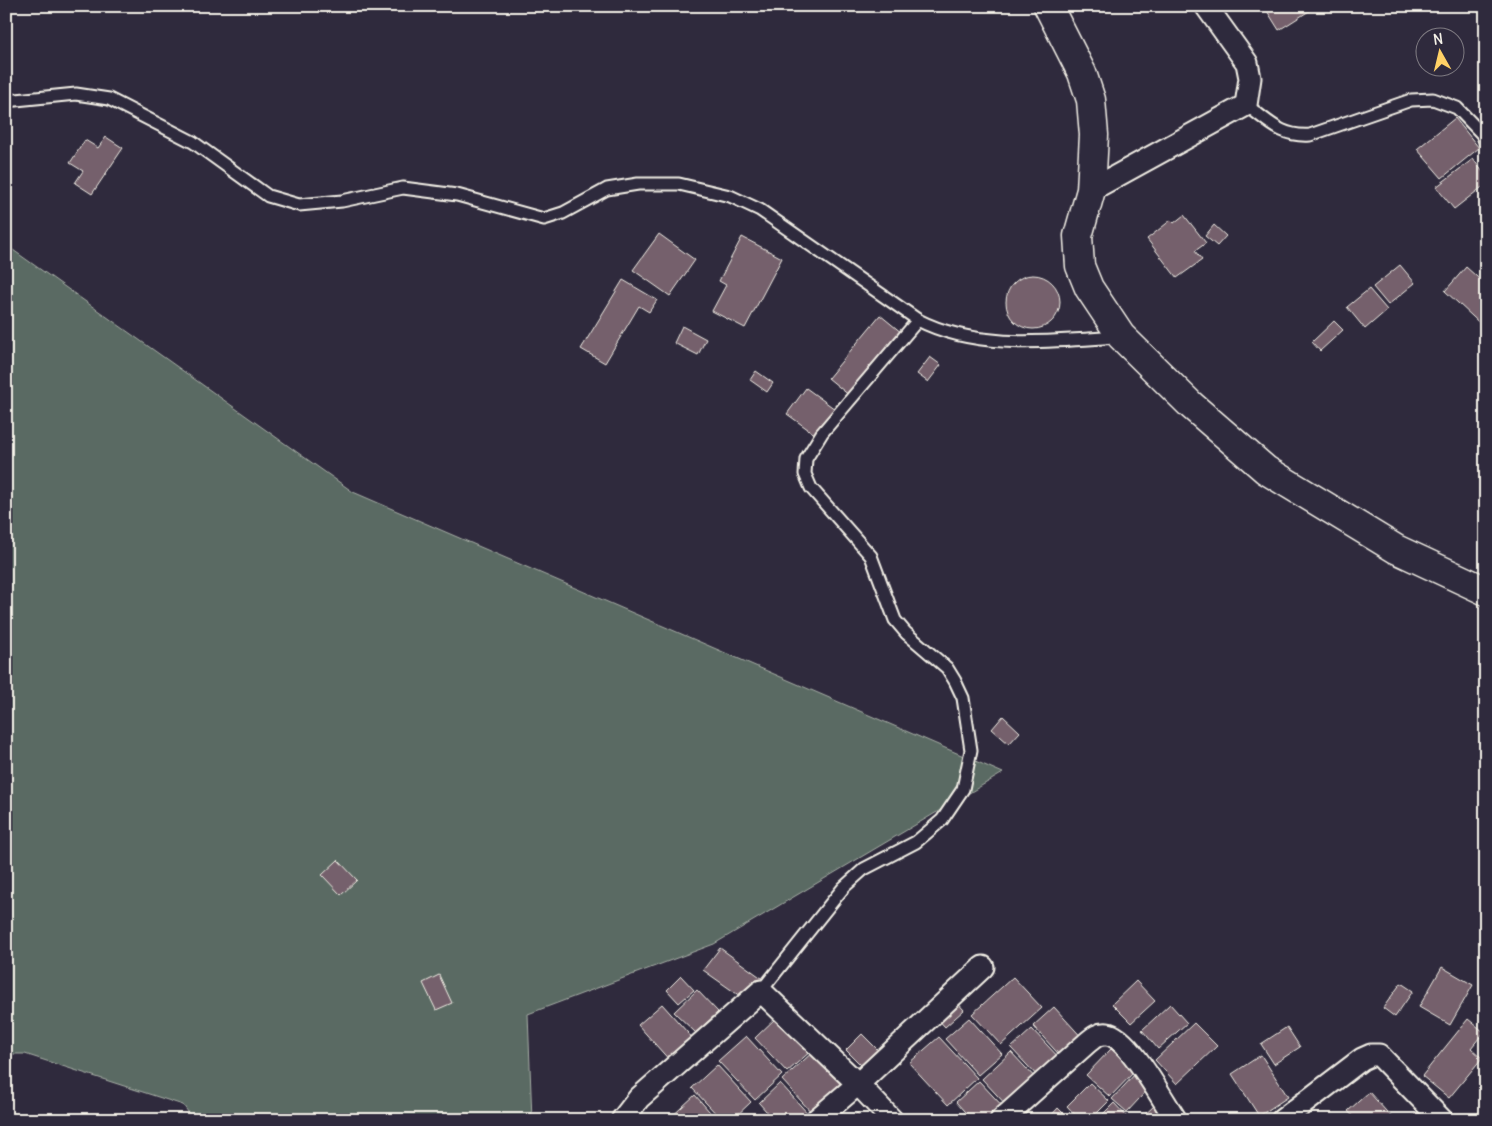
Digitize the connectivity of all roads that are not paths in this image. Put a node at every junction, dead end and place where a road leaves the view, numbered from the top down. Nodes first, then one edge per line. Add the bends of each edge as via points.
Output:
1 (1048, 6) edge
2 (1206, 6) edge
3 (6, 101) edge
4 (1246, 105) junction
5 (1486, 144) edge
6 (1091, 190) junction
7 (918, 320) junction
8 (1121, 336) junction
9 (1486, 591) edge
10 (982, 967) dead end
11 (761, 991) junction
12 (858, 1084) junction
13 (622, 1120) edge
14 (816, 1120) edge
15 (892, 1120) edge
16 (1001, 1120) edge
17 (1176, 1120) edge
18 (1282, 1120) edge
19 (1442, 1120) edge

1 - 6 street via 1082,73 1091,100 1094,135
2 - 4 street via 1247,63 1250,78
3 - 7 lane via 76,94 109,99 193,142 268,196 299,205 342,201 403,188 457,196 544,219 607,189 638,184 679,184 730,196 760,210
4 - 5 lane via 1285,133 1296,136 1310,135 1411,100 1433,99 1457,108 1482,134
4 - 6 street
6 - 8 street via 1078,236 1080,266 1089,288
7 - 8 lane via 951,333 1003,340 1059,341
7 - 11 lane via 822,433 806,459 805,474 811,488 870,556 895,620 956,680 963,698 971,750 963,789 942,820 916,842 864,869 844,887
8 - 9 street via 1191,405 1266,470 1396,549
10 - 12 street
11 - 12 street
11 - 13 street via 639,1098
12 - 14 street
12 - 15 street
16 - 17 street via 1087,1043 1099,1034 1109,1034 1123,1041
18 - 19 street via 1362,1059 1375,1054

